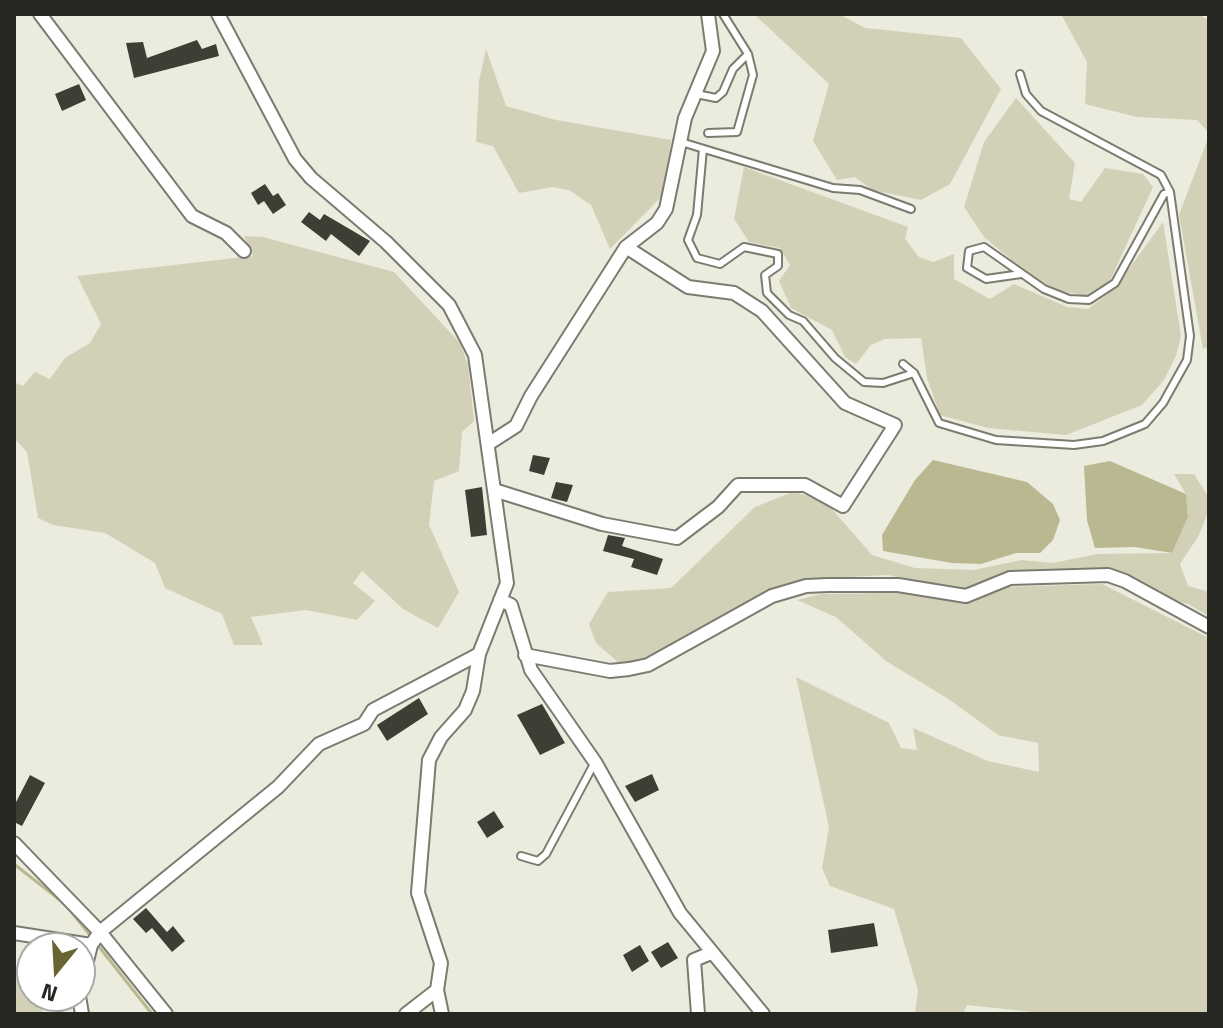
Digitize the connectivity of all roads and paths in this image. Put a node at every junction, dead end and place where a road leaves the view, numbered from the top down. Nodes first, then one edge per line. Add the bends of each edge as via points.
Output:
1 (40, 14) edge
2 (218, 14) edge
3 (708, 14) edge
4 (723, 14) edge
5 (748, 54) junction
6 (1020, 74) dead end
7 (696, 94) junction
8 (708, 133) dead end
9 (678, 141) junction
10 (703, 149) junction
11 (1170, 192) junction
12 (911, 209) dead end
13 (626, 247) junction
14 (244, 251) dead end
15 (1021, 274) junction
16 (903, 364) dead end
17 (914, 373) junction
18 (488, 444) junction
19 (494, 490) junction
20 (500, 600) junction
21 (1209, 627) edge
22 (479, 654) junction
23 (525, 655) junction
24 (595, 762) junction
25 (14, 843) edge
26 (521, 856) dead end
27 (100, 932) junction
28 (96, 938) edge
29 (711, 953) junction
30 (437, 990) junction
31 (166, 1014) edge
32 (406, 1014) edge
33 (442, 1014) edge
34 (698, 1014) edge
35 (763, 1014) edge

1 - 14 street via 192,216 226,233
2 - 18 street via 303,168 449,305 475,355
3 - 7 street via 713,51
4 - 5 lane
5 - 7 lane via 716,98
5 - 8 lane via 753,75 737,132
6 - 11 lane via 1026,94 1041,111 1145,164 1161,175
7 - 9 street
9 - 10 lane
9 - 13 street via 666,209
10 - 12 lane via 833,188 860,190
10 - 17 lane via 697,215 688,240 697,258 720,264 744,247 778,254 778,266 765,275 767,293 803,321 835,358 864,382 883,383
11 - 15 lane via 1164,194 1115,283 1089,300 1069,299
11 - 17 lane via 1190,336 1178,380 1145,424 1103,441 1074,445 996,440 939,423
13 - 18 street via 516,426
13 - 19 street via 688,287 734,293 762,311 845,403 895,425 843,506 805,485 738,485 677,538 602,524
15 - 15 lane via 984,247 969,251 967,268 986,279
16 - 17 lane
18 - 19 street
19 - 20 street via 507,583
20 - 22 street
20 - 23 street via 511,605
21 - 23 street via 1108,575 1010,578 966,596 898,585 828,585 772,596 639,667 610,671
22 - 27 street via 373,710 364,724 319,744 278,787
22 - 30 street via 465,710 429,760 418,893 441,963
23 - 24 street
24 - 26 lane via 546,854 538,861
24 - 29 street via 680,913
25 - 27 street
27 - 28 street
27 - 31 street
29 - 34 street via 694,960
29 - 35 street
30 - 32 street
30 - 33 street

